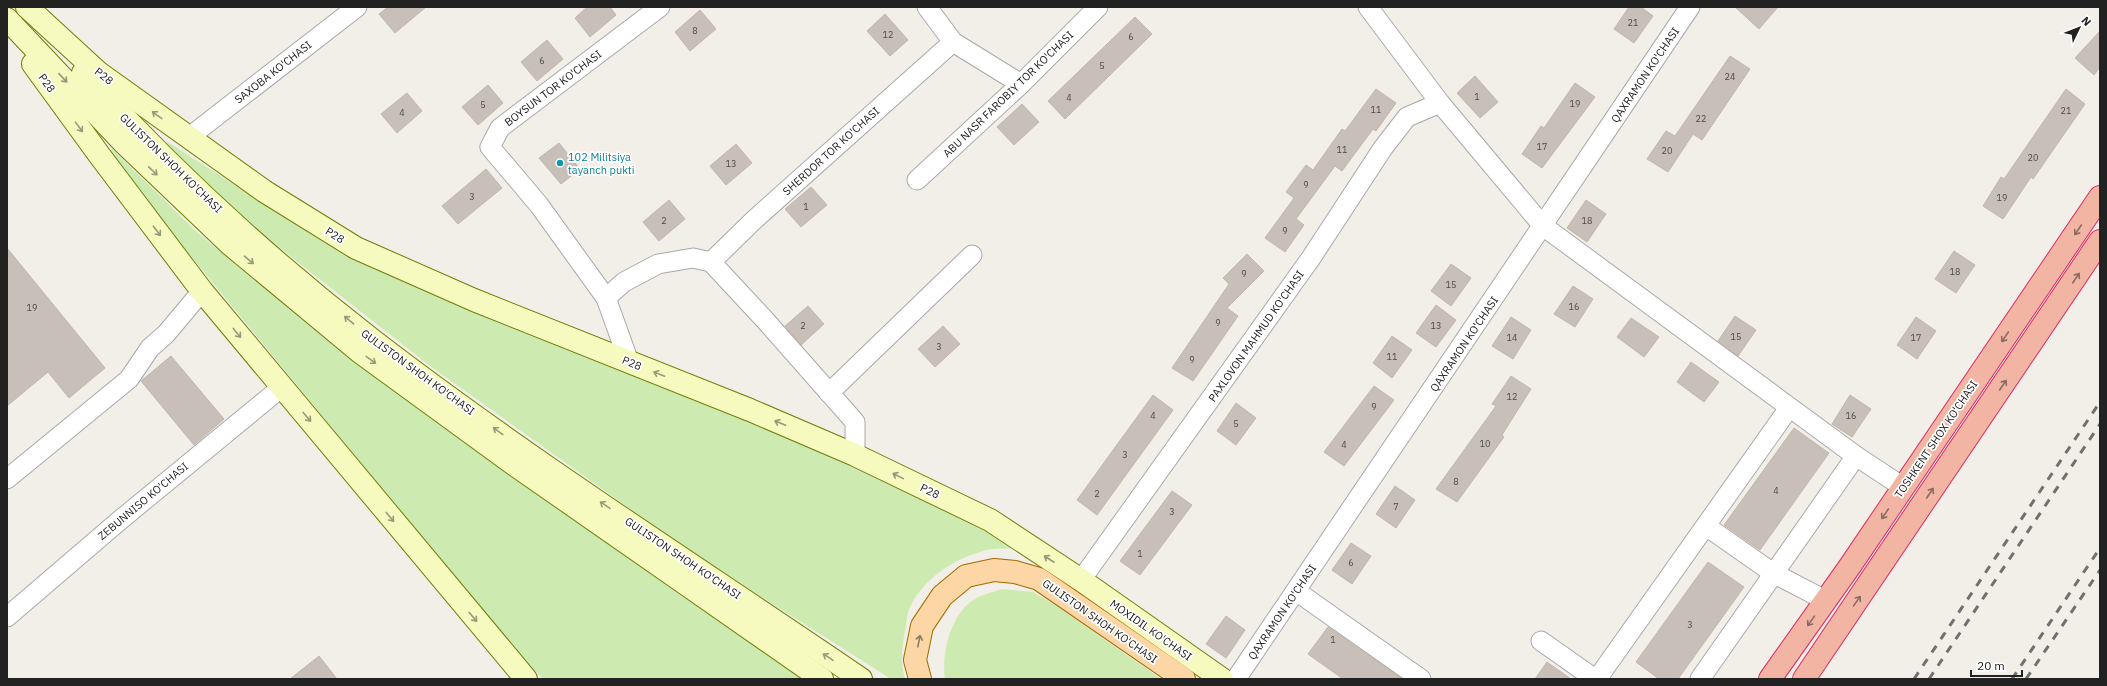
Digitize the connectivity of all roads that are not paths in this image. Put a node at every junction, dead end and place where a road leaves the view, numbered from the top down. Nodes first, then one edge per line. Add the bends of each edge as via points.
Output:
1 (23, 7) edge
2 (27, 7) edge
3 (357, 7) edge
4 (660, 7) edge
5 (927, 7) edge
6 (1098, 7) edge
7 (1690, 7) edge
8 (1372, 9) edge
9 (7, 19) edge
10 (7, 27) edge
11 (953, 42) junction
12 (1021, 84) junction
13 (1440, 103) junction
14 (188, 138) junction
15 (917, 180) dead end
16 (2100, 197) edge
17 (1543, 226) junction
18 (2100, 242) edge
19 (972, 255) dead end
20 (711, 262) junction
21 (202, 291) junction
22 (606, 298) junction
23 (628, 362) junction
24 (282, 387) junction
25 (829, 393) junction
26 (1789, 408) junction
27 (855, 455) junction
28 (1856, 456) junction
29 (7, 479) edge
30 (1902, 487) junction
31 (1706, 526) junction
32 (1850, 566) junction
33 (1773, 573) junction
34 (1081, 580) junction
35 (1871, 581) junction
36 (1296, 591) junction
37 (1825, 600) junction
38 (7, 617) edge
39 (1541, 641) dead end
40 (526, 679) edge
41 (822, 679) edge
42 (861, 679) edge
43 (920, 679) edge
44 (1184, 679) edge
45 (1222, 679) edge
46 (1236, 679) edge
47 (1420, 679) edge
48 (1596, 679) edge
49 (1700, 679) edge
50 (1770, 679) edge
51 (1804, 679) edge

42 -> 1 main road, GULISTON SHOH KO'CHASI via 525,451 371,338 242,232 134,129
14 -> 2 main road, P28 via 99,73
3 - 14 street, SAXOBA KO'CHASI
4 - 22 street, BOYSUN TOR KO'CHASI via 500,128 490,147 539,205
5 - 11 street
6 - 12 street, ABU NASR FAROBIY TOR KO'CHASI
7 - 17 street, QAXRAMON KO'CHASI
8 - 13 street
9 -> 41 main road, GULISTON SHOH KO'CHASI via 122,142 225,240 360,352 515,465
10 -> 21 main road, Р28
11 - 12 street
11 - 20 street, SHERDOR TOR KO'CHASI via 754,220
12 - 15 street, ABU NASR FAROBIY TOR KO'CHASI
13 - 17 street
13 - 34 street, PAXLOVON MAHMUD KO'CHASI via 1407,117 1383,148 1311,258
14 - 23 main road, Р28 via 264,191 356,248 474,300
16 -> 30 highway, TOSHKENT SHOX KO'CHASI
17 - 26 street
17 - 36 street, QAXRAMON KO'CHASI
35 -> 18 highway
19 - 25 street
20 - 22 street via 693,258 658,264 624,282
20 - 25 street
21 -> 24 main road, Р28
21 - 29 street via 166,334 150,348 129,379
22 - 23 street
27 -> 23 main road, Р28
24 - 38 street, ZEBUNNISO KO'CHASI via 118,521
24 -> 40 main road, Р28
25 - 27 street via 855,422
26 - 28 street
26 - 31 street
34 -> 27 main road, Р28 via 990,520
28 - 30 street
28 - 33 street
30 -> 32 highway, TOSHKENT SHOX KO'CHASI
31 - 33 street
31 - 48 street
32 - 35 highway via 1866,566
32 - 37 highway, TOSHKENT SHOX KO'CHASI
33 - 37 street
33 - 49 street
34 - 45 main road, MOXIDIL KO'CHASI
51 -> 35 highway
36 - 46 street, QAXRAMON KO'CHASI
36 - 47 street
37 -> 50 highway, TOSHKENT SHOX KO'CHASI
39 - 48 street
43 -> 44 main road, GULISTON SHOH KO'CHASI via 915,660 922,626 942,596 966,576 994,570 1015,572 1039,579

